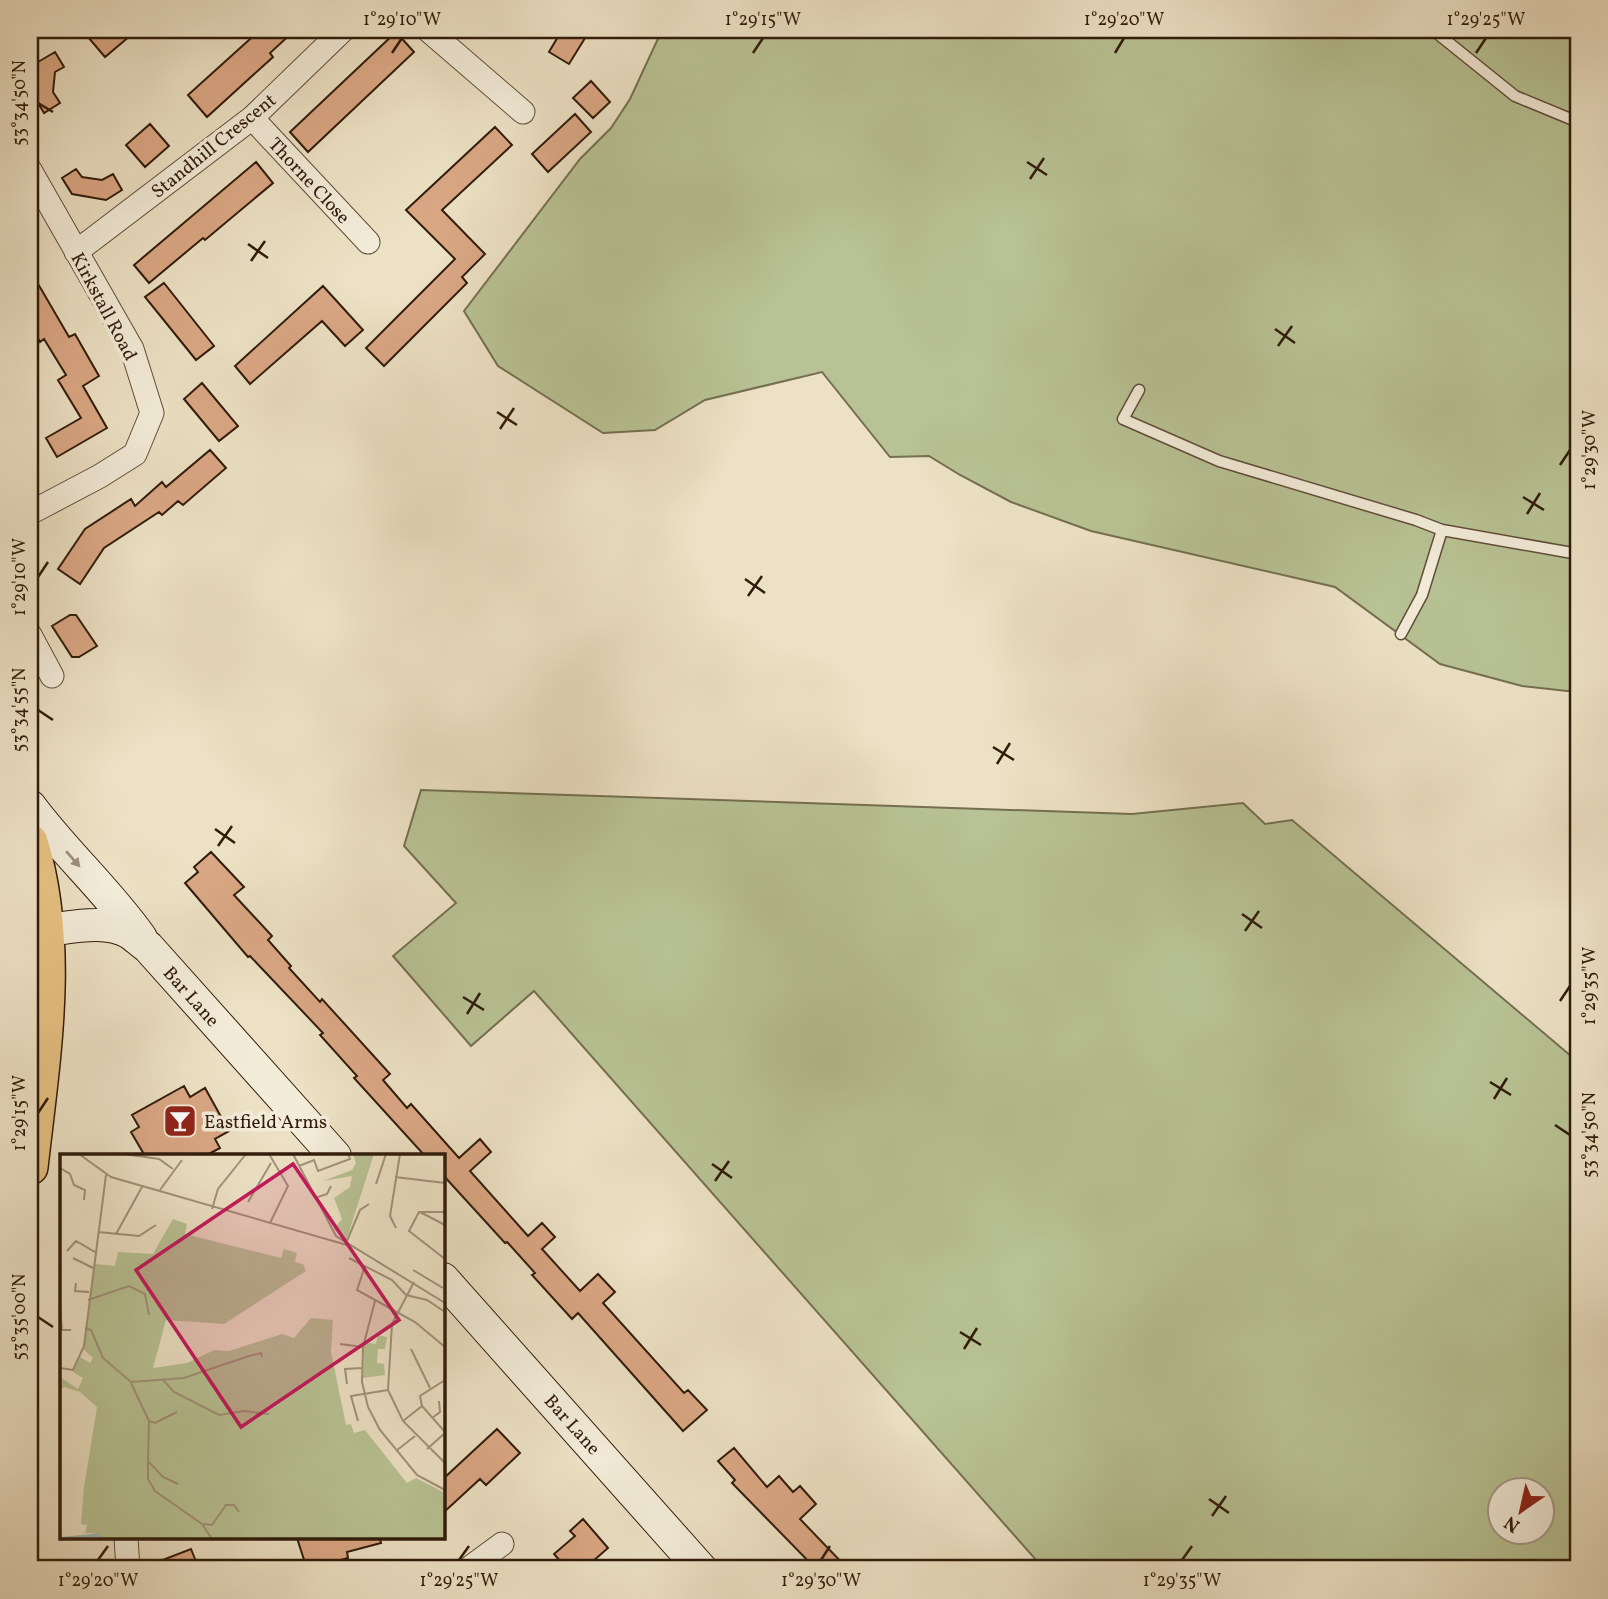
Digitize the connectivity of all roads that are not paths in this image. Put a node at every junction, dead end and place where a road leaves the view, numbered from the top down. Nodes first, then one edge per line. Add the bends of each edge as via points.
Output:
1 (343, 30) edge
2 (428, 30) edge
3 (1433, 30) edge
4 (523, 111) dead end
5 (252, 118) junction
6 (1578, 122) edge
7 (30, 170) edge
8 (368, 242) dead end
9 (76, 252) junction
10 (1139, 390) dead end
11 (30, 513) edge
12 (1442, 530) junction
13 (1578, 554) edge
14 (1401, 634) dead end
15 (30, 635) edge
16 (52, 676) dead end
17 (30, 806) edge
18 (30, 842) edge
19 (47, 930) junction
20 (148, 947) junction
21 (333, 1154) edge
22 (30, 1167) edge
23 (446, 1289) edge
24 (126, 1540) edge
25 (502, 1544) dead end
26 (128, 1569) edge
27 (468, 1569) edge
28 (701, 1569) edge

1 - 5 street, Standhill Crescent
2 - 4 street
3 - 6 lane via 1515,96
5 - 8 street, Thorne Close
5 - 9 street, Standhill Crescent
7 - 9 street, Kirkstall Road
9 - 11 street, Kirkstall Road via 132,349 152,413 135,454
10 - 12 lane via 1123,419 1219,461
12 - 13 lane
12 - 14 lane via 1422,595
15 - 16 street
17 -> 20 main road
18 - 19 main road
19 - 20 main road, Bar Lane via 114,927
19 - 22 main road via 42,1062
20 - 21 main road, Bar Lane
23 - 28 main road, Bar Lane
24 - 26 street
25 - 27 street

